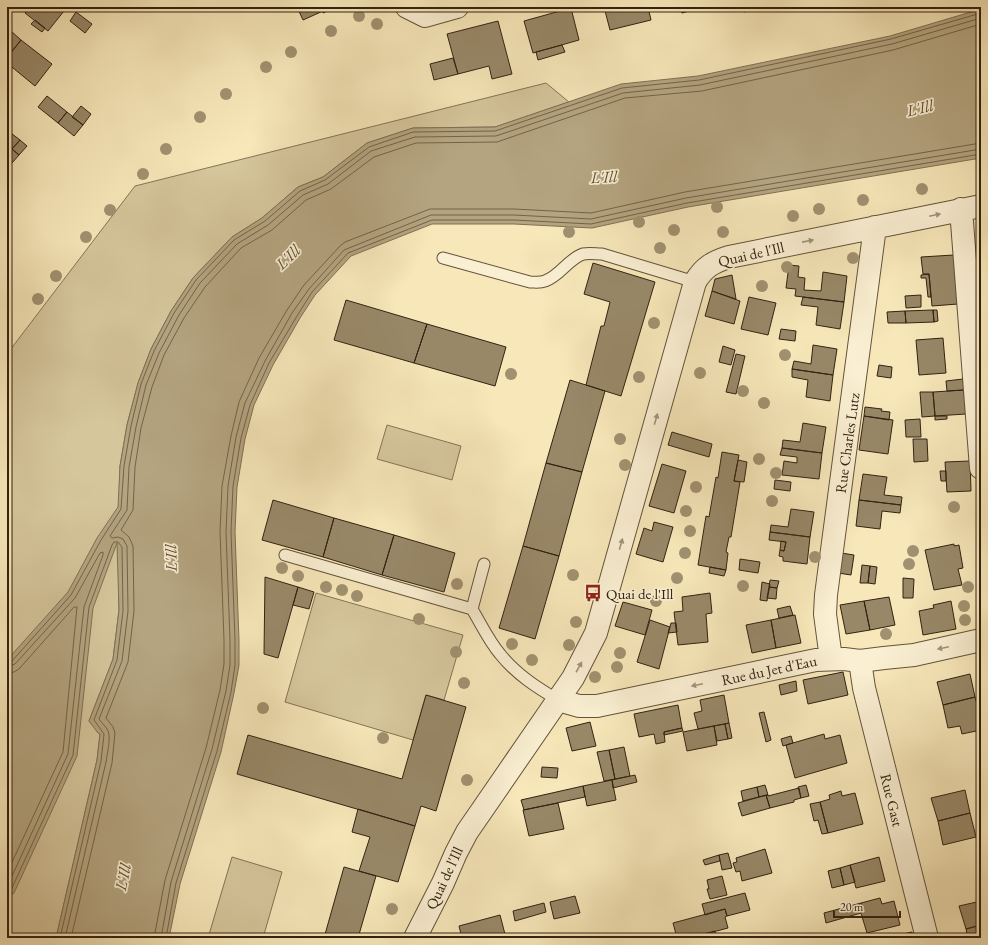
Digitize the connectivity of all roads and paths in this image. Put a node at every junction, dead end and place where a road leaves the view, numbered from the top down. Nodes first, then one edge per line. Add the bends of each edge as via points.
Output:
1 (407, 7) edge
2 (456, 7) edge
3 (971, 208) edge
4 (875, 227) junction
5 (443, 258) dead end
6 (695, 282) junction
7 (981, 468) edge
8 (285, 555) dead end
9 (484, 564) dead end
10 (472, 609) junction
11 (981, 640) edge
12 (831, 658) junction
13 (860, 661) junction
14 (558, 700) junction
15 (415, 938) edge
16 (927, 938) edge

1 - 2 street via 425,16
4 -> 3 street, Quai de l'Ill
3 - 7 street
6 -> 4 street, Quai de l'Ill via 704,269 717,260
4 - 12 street, Rue Charles Lutz via 826,595 825,614
5 - 6 lane via 530,282 545,282 582,255 602,254
14 -> 6 street, Quai de l'Ill via 573,678 596,633
8 - 10 lane
9 - 10 lane
10 - 14 lane via 499,653 516,672
11 -> 13 street, Rue du Jet d'Eau via 914,654
12 - 13 street, Rue du Jet d'Eau
12 -> 14 street, Rue du Jet d'Eau via 597,706 579,706
13 - 16 street, Rue Gast via 864,688
14 - 15 street, Quai de l'Ill via 467,832

